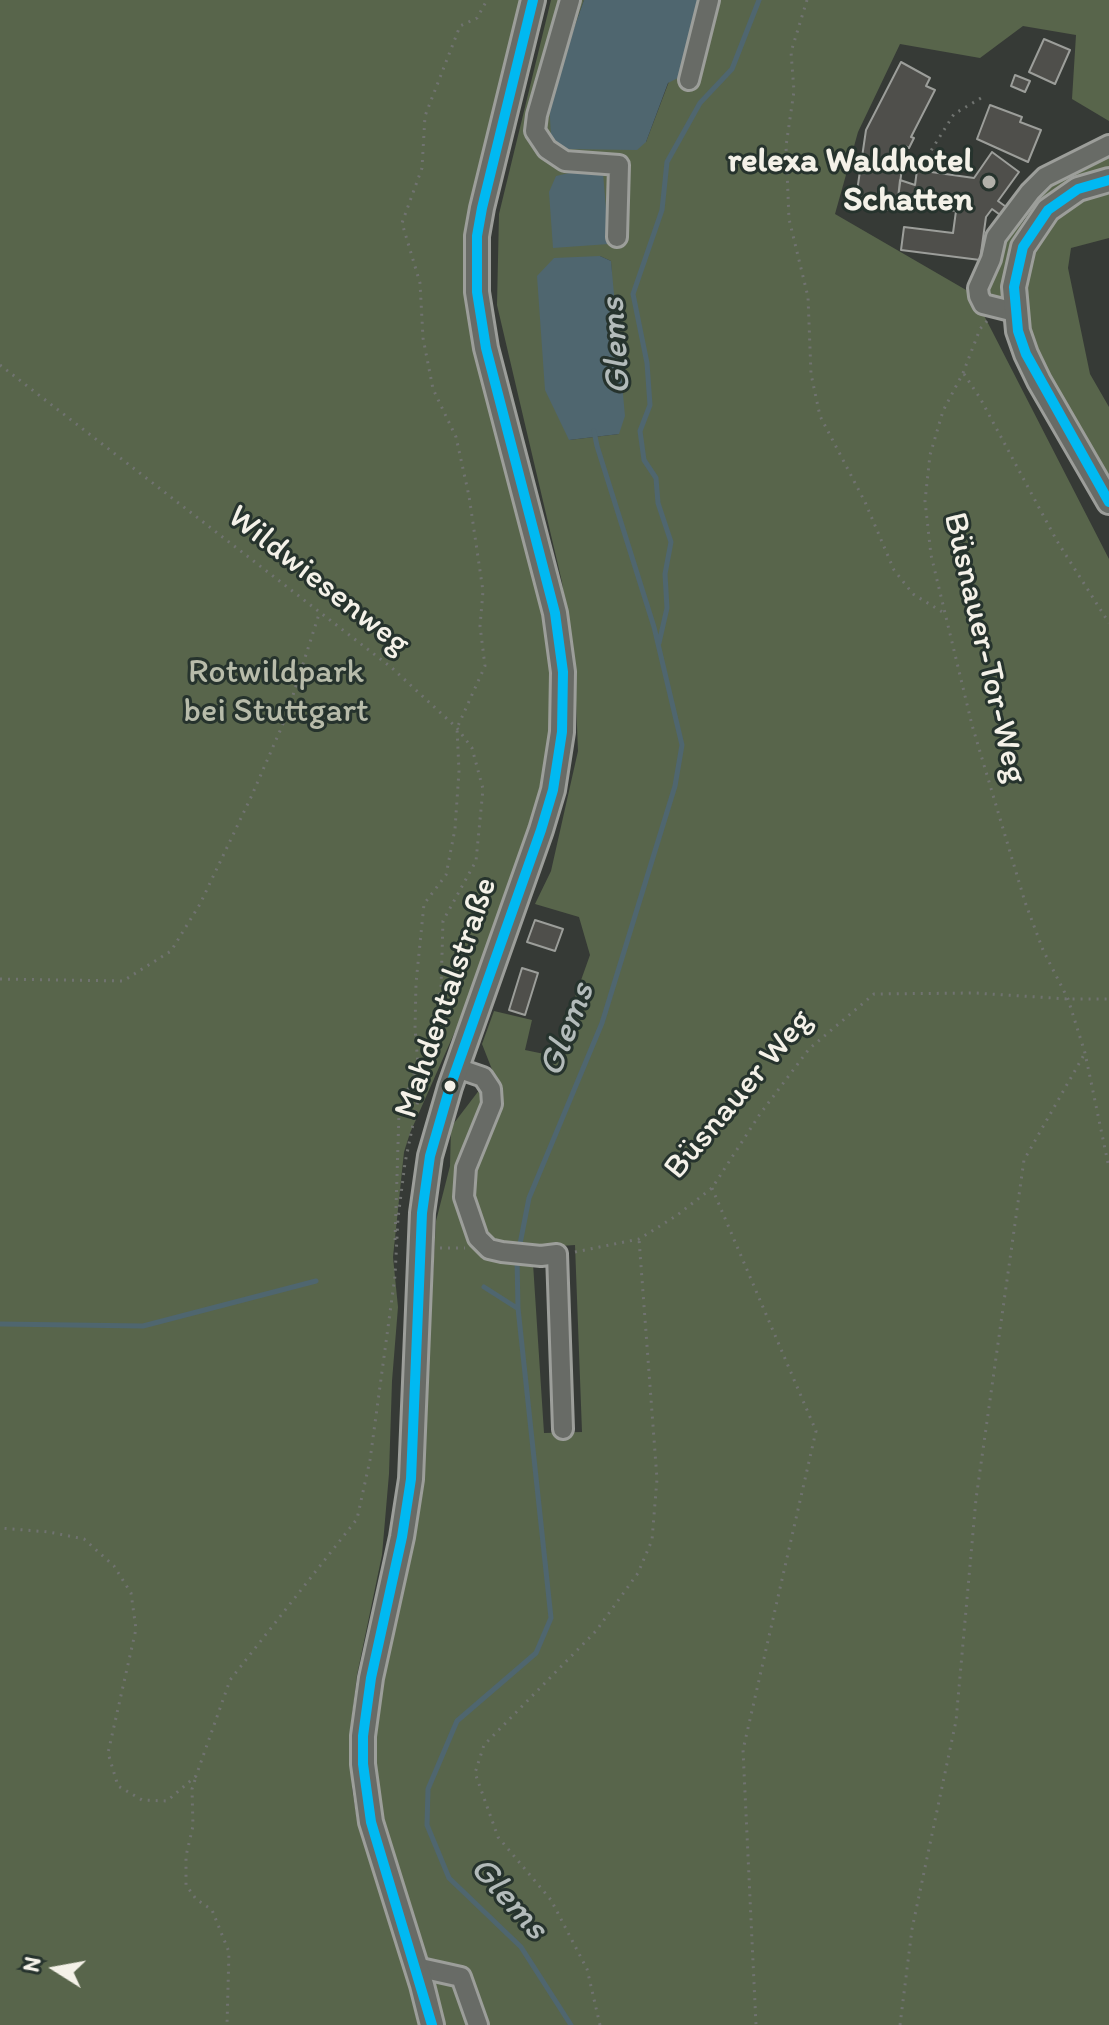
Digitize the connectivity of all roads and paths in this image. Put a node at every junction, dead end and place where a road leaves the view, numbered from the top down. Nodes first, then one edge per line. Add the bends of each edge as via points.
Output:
1 (487, 0) edge
2 (533, 0) edge
3 (570, 0) edge
4 (709, 0) edge
5 (807, 0) edge
6 (689, 80) dead end
7 (984, 93) dead end
8 (1109, 145) edge
9 (927, 157) dead end
10 (1109, 180) edge
11 (617, 237) dead end
12 (1006, 311) junction
13 (0, 365) edge
14 (963, 373) junction
15 (1109, 502) edge
16 (320, 611) junction
17 (944, 613) junction
18 (1109, 623) edge
19 (457, 728) junction
20 (0, 979) edge
21 (1068, 999) junction
22 (1109, 999) edge
23 (1085, 1053) junction
24 (457, 1068) junction
25 (1109, 1168) edge
26 (712, 1188) junction
27 (639, 1239) junction
28 (549, 1255) junction
29 (395, 1276) junction
30 (563, 1429) dead end
31 (0, 1528) edge
32 (196, 1776) junction
33 (416, 1967) junction
34 (227, 2025) edge
35 (432, 2025) edge
36 (478, 2025) edge
37 (600, 2025) edge
38 (756, 2025) edge
39 (900, 2025) edge

1 - 19 path via 477,18 460,26 425,116 422,168 402,223 420,283 433,389 456,437 469,496 483,591 485,666
2 - 24 main road, Mahdentalstraße via 482,208 477,292 494,379 555,613 563,672 562,732 541,830
3 - 11 lane via 535,131 547,149 565,161 619,165
4 - 6 lane
5 - 17 path via 791,52 794,91 786,146 789,219 808,297 811,374 820,416 894,570 913,594
7 - 9 path via 954,114
8 - 12 lane via 1045,177 996,237 978,288 983,304
10 - 12 main road via 1068,195 1037,223 1019,258
12 - 14 path, Büsnauer-Tor-Weg via 980,329
12 - 15 main road via 1039,381
13 - 16 path, Wildwiesenweg
14 - 17 path, Büsnauer-Tor-Weg via 943,411 930,455 925,501
14 - 18 path
16 - 19 path, Wildwiesenweg
16 - 20 path via 286,717 252,795 200,904 171,951 123,981
17 - 21 path, Büsnauer-Tor-Weg via 1025,902
19 - 29 path via 455,829 446,875 424,904 416,998 418,1064 399,1113
19 - 29 path, Wildwiesenweg via 472,748 483,789 476,861 443,921 441,988 405,1163
21 - 22 path, Büsnauer Weg
21 - 23 path, Büsnauer-Tor-Weg
21 - 26 path, Büsnauer Weg via 874,994 809,1049
23 - 25 path, Büsnauer-Tor-Weg
23 - 39 path via 1024,1160 976,1499 956,1721 912,1929
24 - 28 lane via 483,1077 491,1089 492,1104 466,1168 464,1197 478,1238 489,1249
24 - 33 main road, Mahdentalstraße via 425,1184 411,1479 363,1736 371,1822
26 - 27 path, Büsnauer Weg
26 - 38 path via 816,1431 743,1750
27 - 28 path, Büsnauer Weg
27 - 37 path via 657,1479 652,1540 638,1573 596,1631 484,1745 475,1773 498,1837 551,1900 587,1969
28 - 30 lane
29 - 32 path via 357,1519 230,1680
31 - 32 path via 84,1539 114,1566 131,1593 136,1629 108,1753 118,1786 142,1800 167,1801
32 - 34 path via 186,1885 212,1910 229,1952
33 - 35 main road, Mahdentalstraße
33 - 36 lane via 461,1977

